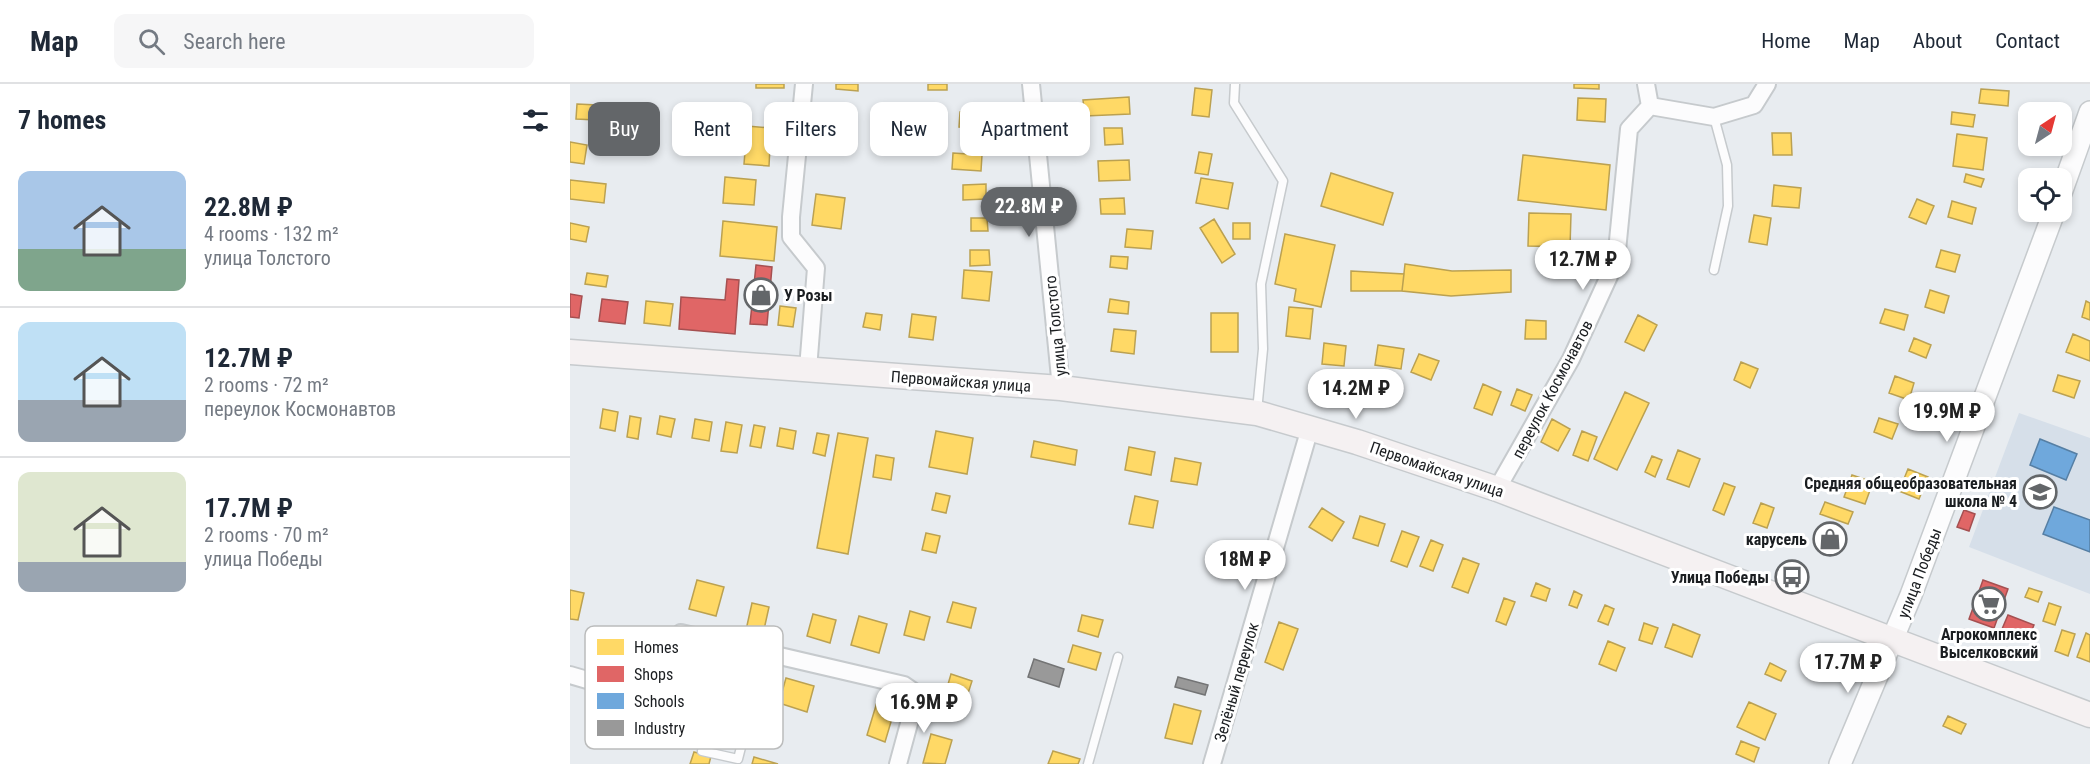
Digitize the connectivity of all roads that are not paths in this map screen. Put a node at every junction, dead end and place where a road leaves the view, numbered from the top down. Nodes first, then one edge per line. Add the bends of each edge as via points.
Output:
1 (804, 84) edge
2 (1031, 84) edge
3 (1235, 84) edge
4 (1646, 84) edge
5 (1767, 84) edge
6 (1650, 106) junction
7 (2090, 112) edge
8 (1714, 117) junction
9 (2070, 168) edge
10 (2050, 222) edge
11 (1714, 270) dead end
12 (570, 352) edge
13 (808, 369) junction
14 (1061, 388) junction
15 (1257, 413) junction
16 (1310, 428) junction
17 (1497, 489) junction
18 (1893, 639) junction
19 (783, 657) edge
20 (1118, 657) dead end
21 (570, 675) edge
22 (585, 679) edge
23 (2090, 715) edge
24 (741, 749) edge
25 (702, 751) dead end
26 (898, 764) edge
27 (1088, 764) edge
28 (1212, 764) edge
29 (1840, 764) edge

1 - 13 street via 791,237 816,268
2 - 14 street, улица Толстого
3 - 15 lane via 1234,103 1283,181 1261,284 1263,349
4 - 6 street
5 - 8 street via 1754,105
6 - 8 street
6 - 17 street, переулок Космонавтов via 1629,129 1616,261 1571,359
7 - 9 street
8 - 11 lane via 1726,165 1728,206
10 - 18 street, улица Победы
12 - 13 main road, Первомайская улица
13 - 14 main road, Первомайская улица
14 - 15 main road, Первомайская улица
15 - 16 main road, Первомайская улица
16 - 17 main road, Первомайская улица
16 - 28 street, Зелёный переулок
17 - 18 main road, Первомайская улица
18 - 23 main road, Первомайская улица
18 - 29 street, улица Победы
19 - 26 street via 904,685 917,694
20 - 27 lane
21 - 22 street
24 - 25 lane via 738,759

